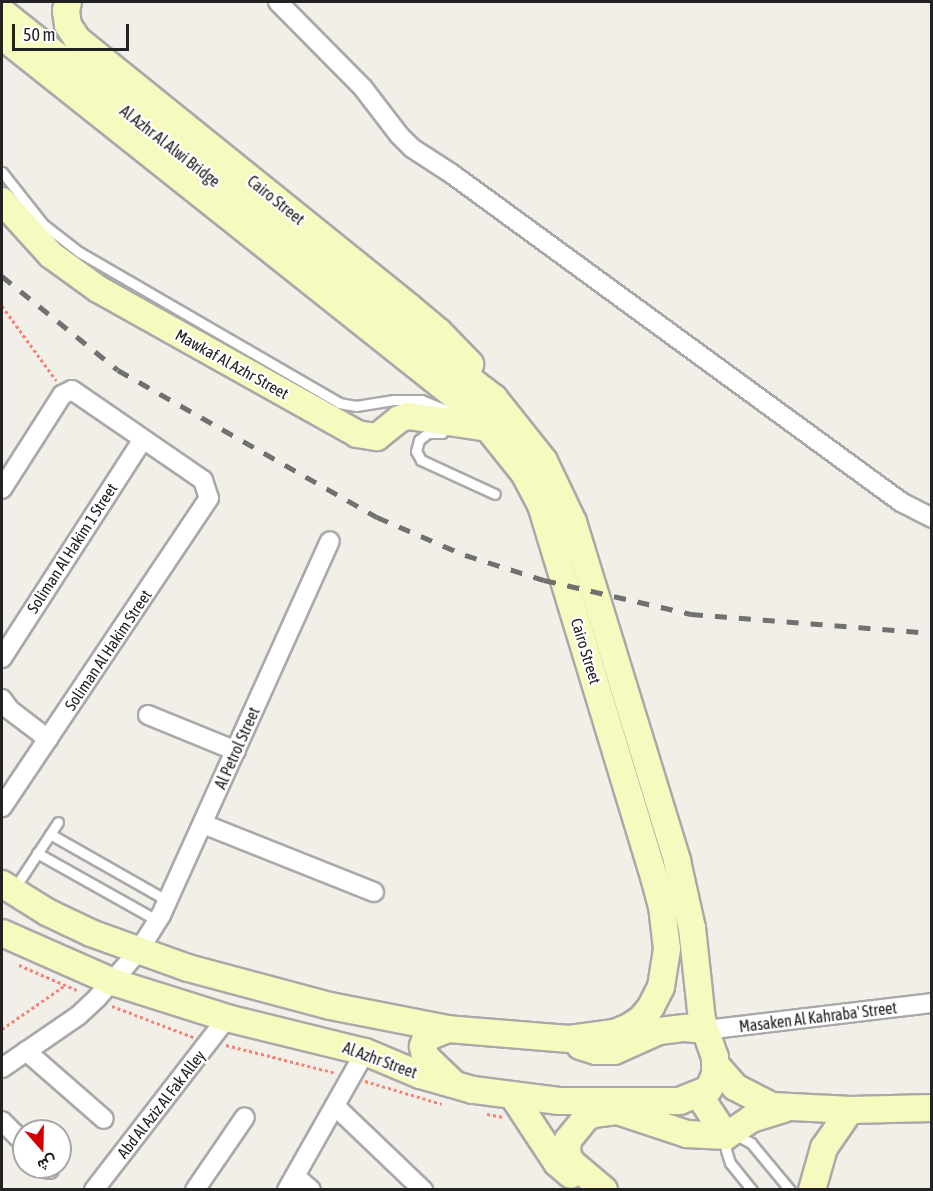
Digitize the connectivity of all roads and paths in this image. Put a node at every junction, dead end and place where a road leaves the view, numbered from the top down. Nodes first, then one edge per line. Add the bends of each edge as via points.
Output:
1 (7, 2) edge
2 (68, 2) edge
3 (278, 2) edge
4 (2, 8) edge
5 (2, 12) edge
6 (2, 36) edge
7 (2, 172) edge
8 (2, 201) edge
9 (72, 259) junction
10 (331, 286) junction
11 (2, 306) edge
12 (65, 392) junction
13 (494, 398) junction
14 (488, 428) junction
15 (143, 439) junction
16 (2, 489) edge
17 (495, 494) dead end
18 (932, 518) edge
19 (330, 541) dead end
20 (4, 649) edge
21 (2, 699) edge
22 (148, 715) dead end
23 (48, 739) junction
24 (236, 751) junction
25 (2, 807) edge
26 (58, 822) dead end
27 (203, 824) junction
28 (50, 834) junction
29 (37, 853) junction
30 (7, 888) edge
31 (374, 892) dead end
32 (168, 901) junction
33 (158, 921) junction
34 (2, 933) edge
35 (138, 952) junction
36 (12, 961) dead end
37 (64, 986) junction
38 (105, 990) junction
39 (932, 1003) edge
40 (350, 1010) junction
41 (227, 1018) junction
42 (2, 1029) edge
43 (448, 1029) junction
44 (705, 1030) junction
45 (569, 1039) junction
46 (26, 1051) junction
47 (365, 1052) junction
48 (716, 1065) junction
49 (2, 1068) edge
50 (456, 1086) junction
51 (699, 1095) junction
52 (513, 1096) junction
53 (336, 1106) junction
54 (790, 1108) junction
55 (932, 1108) edge
56 (850, 1110) junction
57 (245, 1117) dead end
58 (104, 1119) dead end
59 (726, 1136) junction
60 (291, 1183) edge
61 (94, 1190) edge
62 (195, 1190) edge
63 (311, 1190) edge
64 (423, 1190) edge
65 (588, 1190) edge
66 (604, 1190) edge
67 (752, 1190) edge
68 (790, 1190) edge
69 (812, 1190) edge

1 - 4 main road
2 - 13 main road, Cairo Street via 68,25 77,39 439,332
3 - 18 street via 352,76 412,148 901,502
5 - 10 main road, Al Azhr Al Alwi Bridge
6 - 10 main road, Al Azhr Al Alwi Bridge
7 - 9 lane
8 - 9 main road, Mawkaf Al Azhr Street via 51,255
9 - 14 main road, Mawkaf Al Azhr Street via 98,289 244,359 363,437 383,434 408,416
10 - 13 main road, Cairo Street
10 - 14 main road, Cairo Street
11 - 12 path
12 - 15 street via 72,390
12 - 16 street
13 - 44 main road, Cairo Street via 544,461 559,488 584,554 683,883
14 - 17 lane via 428,433 419,440 416,451 424,463
14 - 45 main road, Cairo Street via 524,473 541,505 654,877 666,931 661,987 641,1019 614,1032
15 - 20 street, Soliman Al Hakim 1 Street
15 - 23 street, Soliman Al Hakim Street via 203,480 209,492 208,504
19 - 24 street, Al Petrol Street
21 - 23 street via 10,710
22 - 24 street
23 - 25 street, Soliman Al Hakim Street
24 - 27 street, Al Petrol Street
26 - 28 lane
27 - 31 street
27 - 32 street, Al Petrol Street
28 - 29 lane
28 - 32 lane
29 - 30 lane
29 - 33 lane
30 - 35 main road via 47,912
32 - 33 street, Al Petrol Street
33 - 35 street, Al Petrol Street
34 - 38 main road, Al Azhr Street
35 - 38 street, Al Petrol Street
35 - 40 main road via 239,983
36 - 37 path
37 - 38 path
37 - 42 path
38 - 41 main road, Al Azhr Street
38 - 46 street, Al Petrol Street via 79,1015
39 - 44 street, Masaken Al Kahraba' Street
40 - 43 main road
40 - 47 main road via 359,1024 375,1036 375,1045
41 - 47 main road, Al Azhr Street
41 - 61 street, Abd Al Aziz Al Fak Alley
43 - 45 main road
43 - 50 main road via 426,1038 423,1046 425,1056
44 - 45 main road via 659,1031 622,1049 605,1052 586,1049
44 - 48 main road
46 - 49 street, Al Petrol Street
46 - 58 street
47 - 50 main road, Al Azhr Street
47 - 53 street
48 - 51 main road via 709,1089
48 - 54 main road via 747,1096 771,1106
50 - 52 main road, Al Azhr Street
51 - 52 main road, Al Azhr Street via 669,1102 559,1101
51 - 59 main road
52 - 65 main road via 557,1163
53 - 60 street
53 - 64 street
54 - 56 main road
54 - 59 main road via 751,1119
55 - 56 main road
56 - 69 main road via 825,1148
57 - 62 street
59 - 66 main road via 687,1134 617,1111 593,1114 568,1140 567,1153 571,1162
59 - 67 lane via 730,1163
59 - 68 lane via 738,1136 751,1143
60 - 63 street

